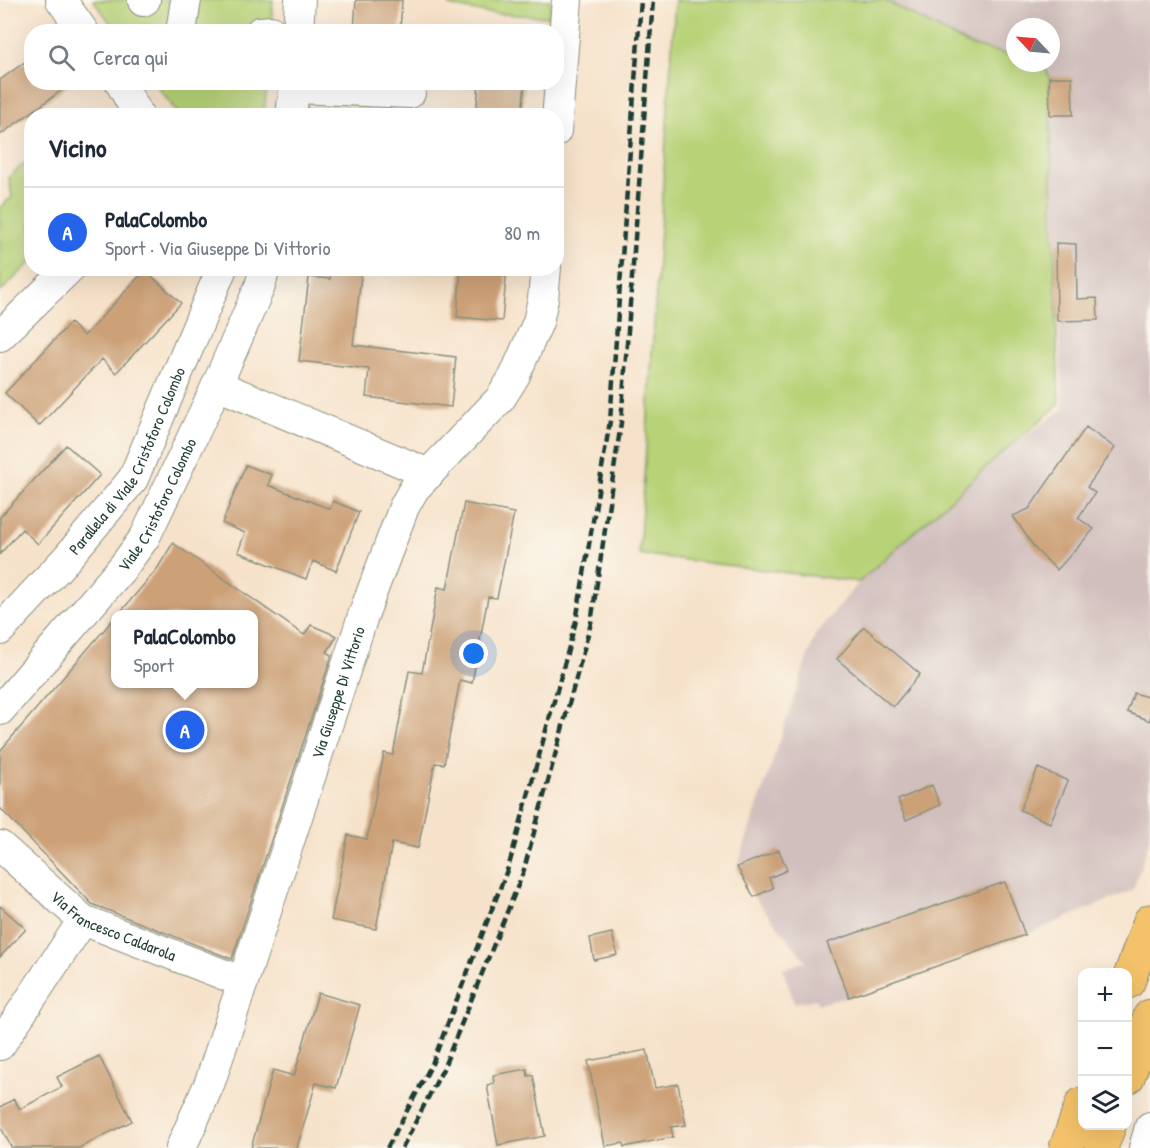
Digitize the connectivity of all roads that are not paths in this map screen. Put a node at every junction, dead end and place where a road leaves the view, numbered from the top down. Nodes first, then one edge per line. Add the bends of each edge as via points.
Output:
1 (61, 0) edge
2 (186, 0) edge
3 (300, 0) edge
4 (567, 0) edge
5 (78, 24) edge
6 (182, 24) edge
7 (298, 24) edge
8 (564, 36) edge
9 (124, 90) edge
10 (559, 90) edge
11 (410, 93) dead end
12 (294, 95) edge
13 (135, 108) edge
14 (558, 108) edge
15 (62, 276) edge
16 (219, 276) edge
17 (255, 276) edge
18 (545, 276) edge
19 (0, 336) edge
20 (217, 385) junction
21 (429, 474) junction
22 (0, 630) edge
23 (0, 710) edge
24 (0, 846) edge
25 (83, 920) junction
26 (1150, 921) edge
27 (1132, 971) edge
28 (243, 982) junction
29 (1150, 1016) edge
30 (0, 1045) edge
31 (1128, 1076) edge
32 (1078, 1117) edge
33 (1150, 1127) edge
34 (1107, 1130) edge
35 (181, 1148) edge
36 (1066, 1148) edge
37 (1101, 1148) edge
38 (1144, 1148) edge

1 - 5 street
2 - 6 street
3 - 7 street
4 - 8 street
9 - 13 street
10 - 14 street
11 - 12 street
15 - 19 street
16 - 22 street, Parallela di Viale Cristoforo Colombo via 133,479
17 - 20 street, Viale Cristoforo Colombo
18 - 21 street, Via Giuseppe Di Vittorio via 538,322 514,377 481,421
20 - 21 street
20 - 23 street, Viale Cristoforo Colombo via 145,537
21 - 28 street, Via Giuseppe Di Vittorio via 404,507 375,583
24 - 25 street, Via Francesco Caldarola
25 - 28 street, Via Francesco Caldarola
25 - 30 street
26 - 27 highway
28 - 35 street, Via Giuseppe Di Vittorio via 210,1082
29 - 31 highway
32 - 36 highway
33 - 38 street
34 - 37 highway

